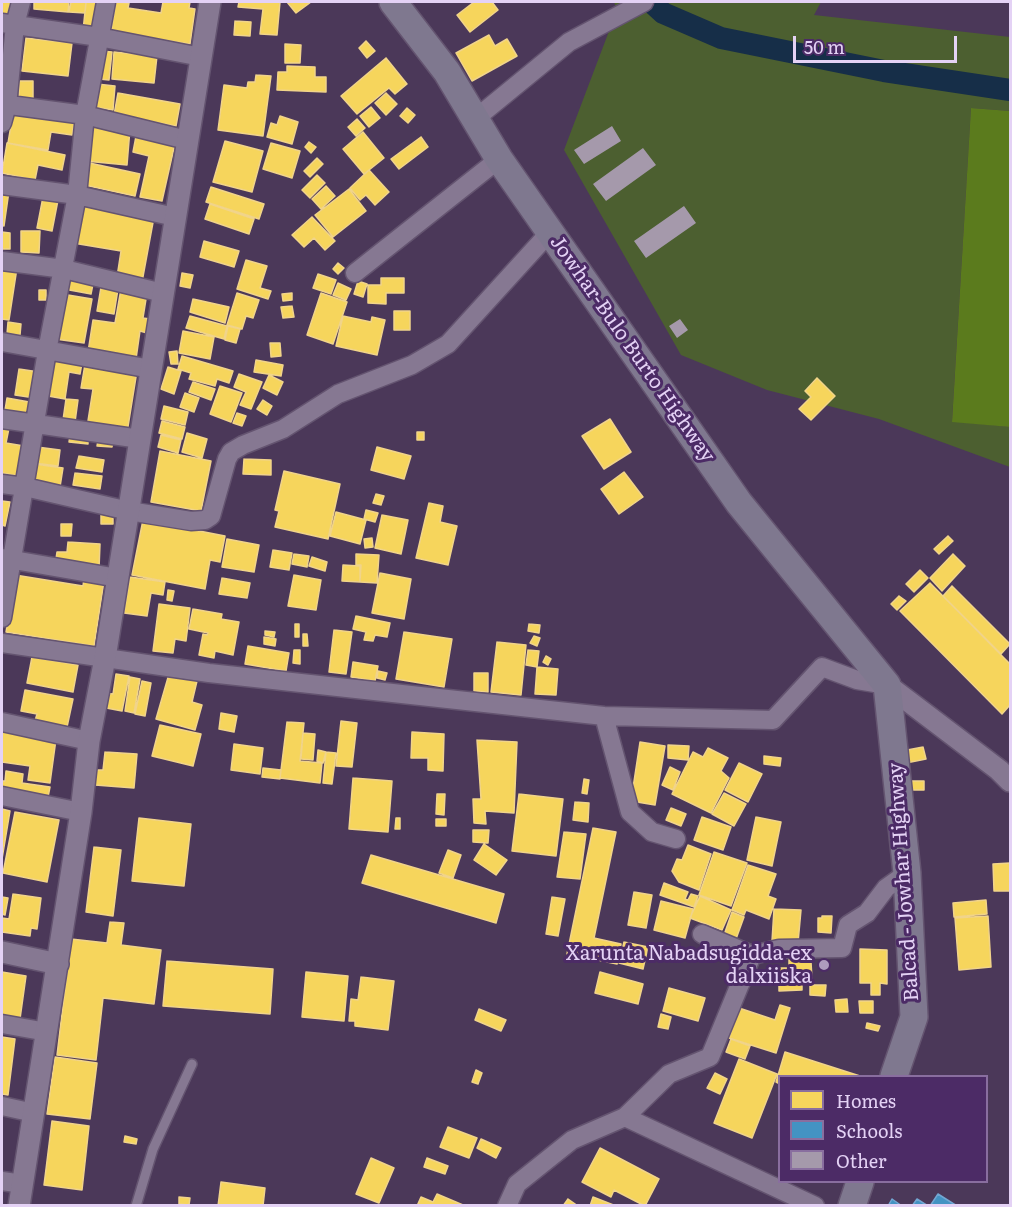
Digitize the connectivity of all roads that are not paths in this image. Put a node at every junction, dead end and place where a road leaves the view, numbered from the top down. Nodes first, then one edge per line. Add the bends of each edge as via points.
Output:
1 (21, 2) edge
2 (106, 2) edge
3 (210, 2) edge
4 (393, 2) edge
5 (641, 3) edge
6 (8, 24) edge
7 (99, 37) junction
8 (201, 57) junction
9 (4, 105) edge
10 (85, 115) junction
11 (475, 118) junction
12 (2, 123) edge
13 (187, 140) junction
14 (499, 159) junction
15 (2, 185) edge
16 (77, 195) junction
17 (175, 217) junction
18 (550, 232) junction
19 (2, 261) edge
20 (64, 269) junction
21 (355, 273) dead end
22 (163, 292) junction
23 (2, 342) edge
24 (47, 351) junction
25 (151, 369) junction
26 (2, 419) edge
27 (35, 424) junction
28 (141, 439) junction
29 (2, 484) edge
30 (25, 488) junction
31 (129, 511) junction
32 (7, 559) edge
33 (118, 578) junction
34 (2, 618) edge
35 (2, 643) edge
36 (105, 658) junction
37 (887, 685) junction
38 (604, 716) junction
39 (2, 722) edge
40 (89, 741) junction
41 (1007, 770) edge
42 (2, 796) edge
43 (81, 812) junction
44 (676, 839) dead end
45 (907, 873) junction
46 (702, 933) dead end
47 (2, 952) edge
48 (752, 955) junction
49 (57, 964) junction
50 (2, 1024) edge
51 (47, 1032) junction
52 (192, 1064) dead end
53 (895, 1075) edge
54 (2, 1106) edge
55 (34, 1113) junction
56 (625, 1117) junction
57 (2, 1181) edge
58 (860, 1183) edge
59 (23, 1184) junction
60 (19, 1206) edge
61 (136, 1206) edge
62 (507, 1206) edge
63 (815, 1206) edge
64 (852, 1206) edge

1 - 6 street
2 - 7 street
3 - 8 street
4 - 11 main road, Jowhar-Bulo Burto Highway via 447,72
5 - 11 street via 569,42
6 - 7 street
6 - 9 street
7 - 8 street
7 - 10 street
8 - 13 street
9 - 10 street
9 - 12 street
10 - 13 street
10 - 16 street
11 - 14 main road, Jowhar-Bulo Burto Highway
13 - 17 street
14 - 18 main road, Jowhar-Bulo Burto Highway
14 - 21 street
15 - 16 street
16 - 17 street
16 - 20 street
17 - 22 street
18 - 31 street via 448,344 412,365 338,394 283,429 231,452 211,516 205,520
18 - 37 main road, Jowhar-Bulo Burto Highway via 739,503
19 - 20 street
20 - 22 street
20 - 24 street
22 - 25 street
23 - 24 street
24 - 25 street
24 - 27 street
25 - 28 street
26 - 27 street
27 - 28 street
27 - 30 street
28 - 31 street
29 - 30 street
30 - 31 street
30 - 32 street
31 - 33 street
32 - 33 street
32 - 34 street
33 - 36 street
35 - 36 street
36 - 38 street
36 - 40 street
37 - 38 street via 857,680 822,667 773,720
37 - 41 street
37 - 45 main road, Balcad - Jowhar Highway
38 - 44 street via 630,812 652,832
39 - 40 street
40 - 43 street
42 - 43 street
43 - 49 street
45 - 48 street via 886,888 867,913 848,925 842,948 779,949
45 - 53 main road, Balcad - Jowhar Highway via 914,1017
46 - 48 street
47 - 49 street
48 - 56 street via 710,1057 669,1074
49 - 51 street
50 - 51 street
51 - 55 street
52 - 61 lane via 153,1149
54 - 55 street
55 - 59 street
56 - 62 street via 572,1140 517,1184
56 - 63 street
57 - 59 street
58 - 64 main road
59 - 60 street

